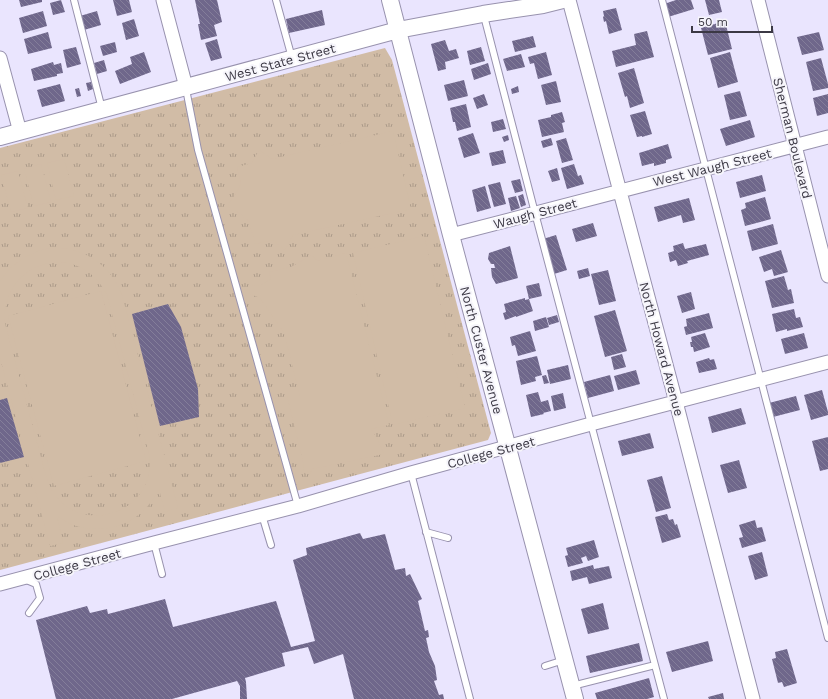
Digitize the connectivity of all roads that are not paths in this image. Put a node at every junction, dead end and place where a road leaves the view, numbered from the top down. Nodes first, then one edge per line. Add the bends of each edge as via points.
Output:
1 (74, 0) edge
2 (163, 0) edge
3 (276, 0) edge
4 (390, 0) edge
5 (563, 0) edge
6 (569, 0) edge
7 (662, 0) edge
8 (758, 0) edge
9 (527, 4) edge
10 (483, 14) junction
11 (398, 30) junction
12 (0, 58) edge
13 (292, 58) junction
14 (186, 87) junction
15 (102, 109) junction
16 (20, 132) junction
17 (0, 137) edge
18 (828, 137) edge
19 (795, 146) junction
20 (705, 169) junction
21 (620, 191) junction
22 (535, 213) junction
23 (451, 235) junction
24 (828, 276) edge
25 (828, 362) edge
26 (761, 380) junction
27 (676, 402) junction
28 (591, 424) junction
29 (508, 448) junction
30 (411, 473) junction
31 (298, 506) junction
32 (262, 515) junction
33 (426, 532) junction
34 (448, 538) dead end
35 (154, 543) junction
36 (271, 545) dead end
37 (162, 574) dead end
38 (22, 579) junction
39 (0, 584) edge
40 (29, 613) dead end
41 (828, 638) edge
42 (564, 660) junction
43 (655, 665) junction
44 (545, 666) dead end
45 (573, 693) edge
46 (470, 699) edge
47 (664, 699) edge
48 (753, 699) edge

1 - 15 lane
2 - 14 street
3 - 13 lane
4 - 11 street, North Custer Avenue
5 - 9 street, West State Street via 543,5
6 - 21 street, North Howard Avenue
7 - 20 lane
8 - 19 street, Sherman Boulevard
9 - 10 street, West State Street
10 - 11 street, West State Street
10 - 22 lane
11 - 13 street, West State Street
11 - 23 street, North Custer Avenue
12 - 16 street
13 - 14 street, West State Street
14 - 15 street, West State Street
14 - 31 lane via 198,150
15 - 16 street, West State Street
16 - 17 street, West State Street
18 - 19 street, West Waugh Street
19 - 20 street, West Waugh Street
19 - 24 street, Sherman Boulevard
20 - 21 street, West Waugh Street
20 - 26 lane
21 - 22 street, Waugh Street
21 - 27 street, North Howard Avenue
22 - 23 street, Waugh Street
22 - 28 lane
23 - 29 street, North Custer Avenue
25 - 26 street, College Street
26 - 27 street, College Street
26 - 41 lane
27 - 28 street, College Street
27 - 48 street, North Howard Avenue
28 - 29 street, College Street
28 - 43 lane
29 - 30 street, College Street
29 - 42 street, North Custer Avenue
30 - 31 street, College Street
30 - 33 lane
31 - 32 street, College Street
32 - 35 street, College Street
32 - 36 lane
33 - 34 lane
33 - 46 lane
35 - 37 lane
35 - 38 street, College Street
38 - 39 street, College Street
38 - 40 lane via 36,584 40,598
42 - 44 lane
42 - 45 street, North Custer Avenue
43 - 45 lane
43 - 47 lane

